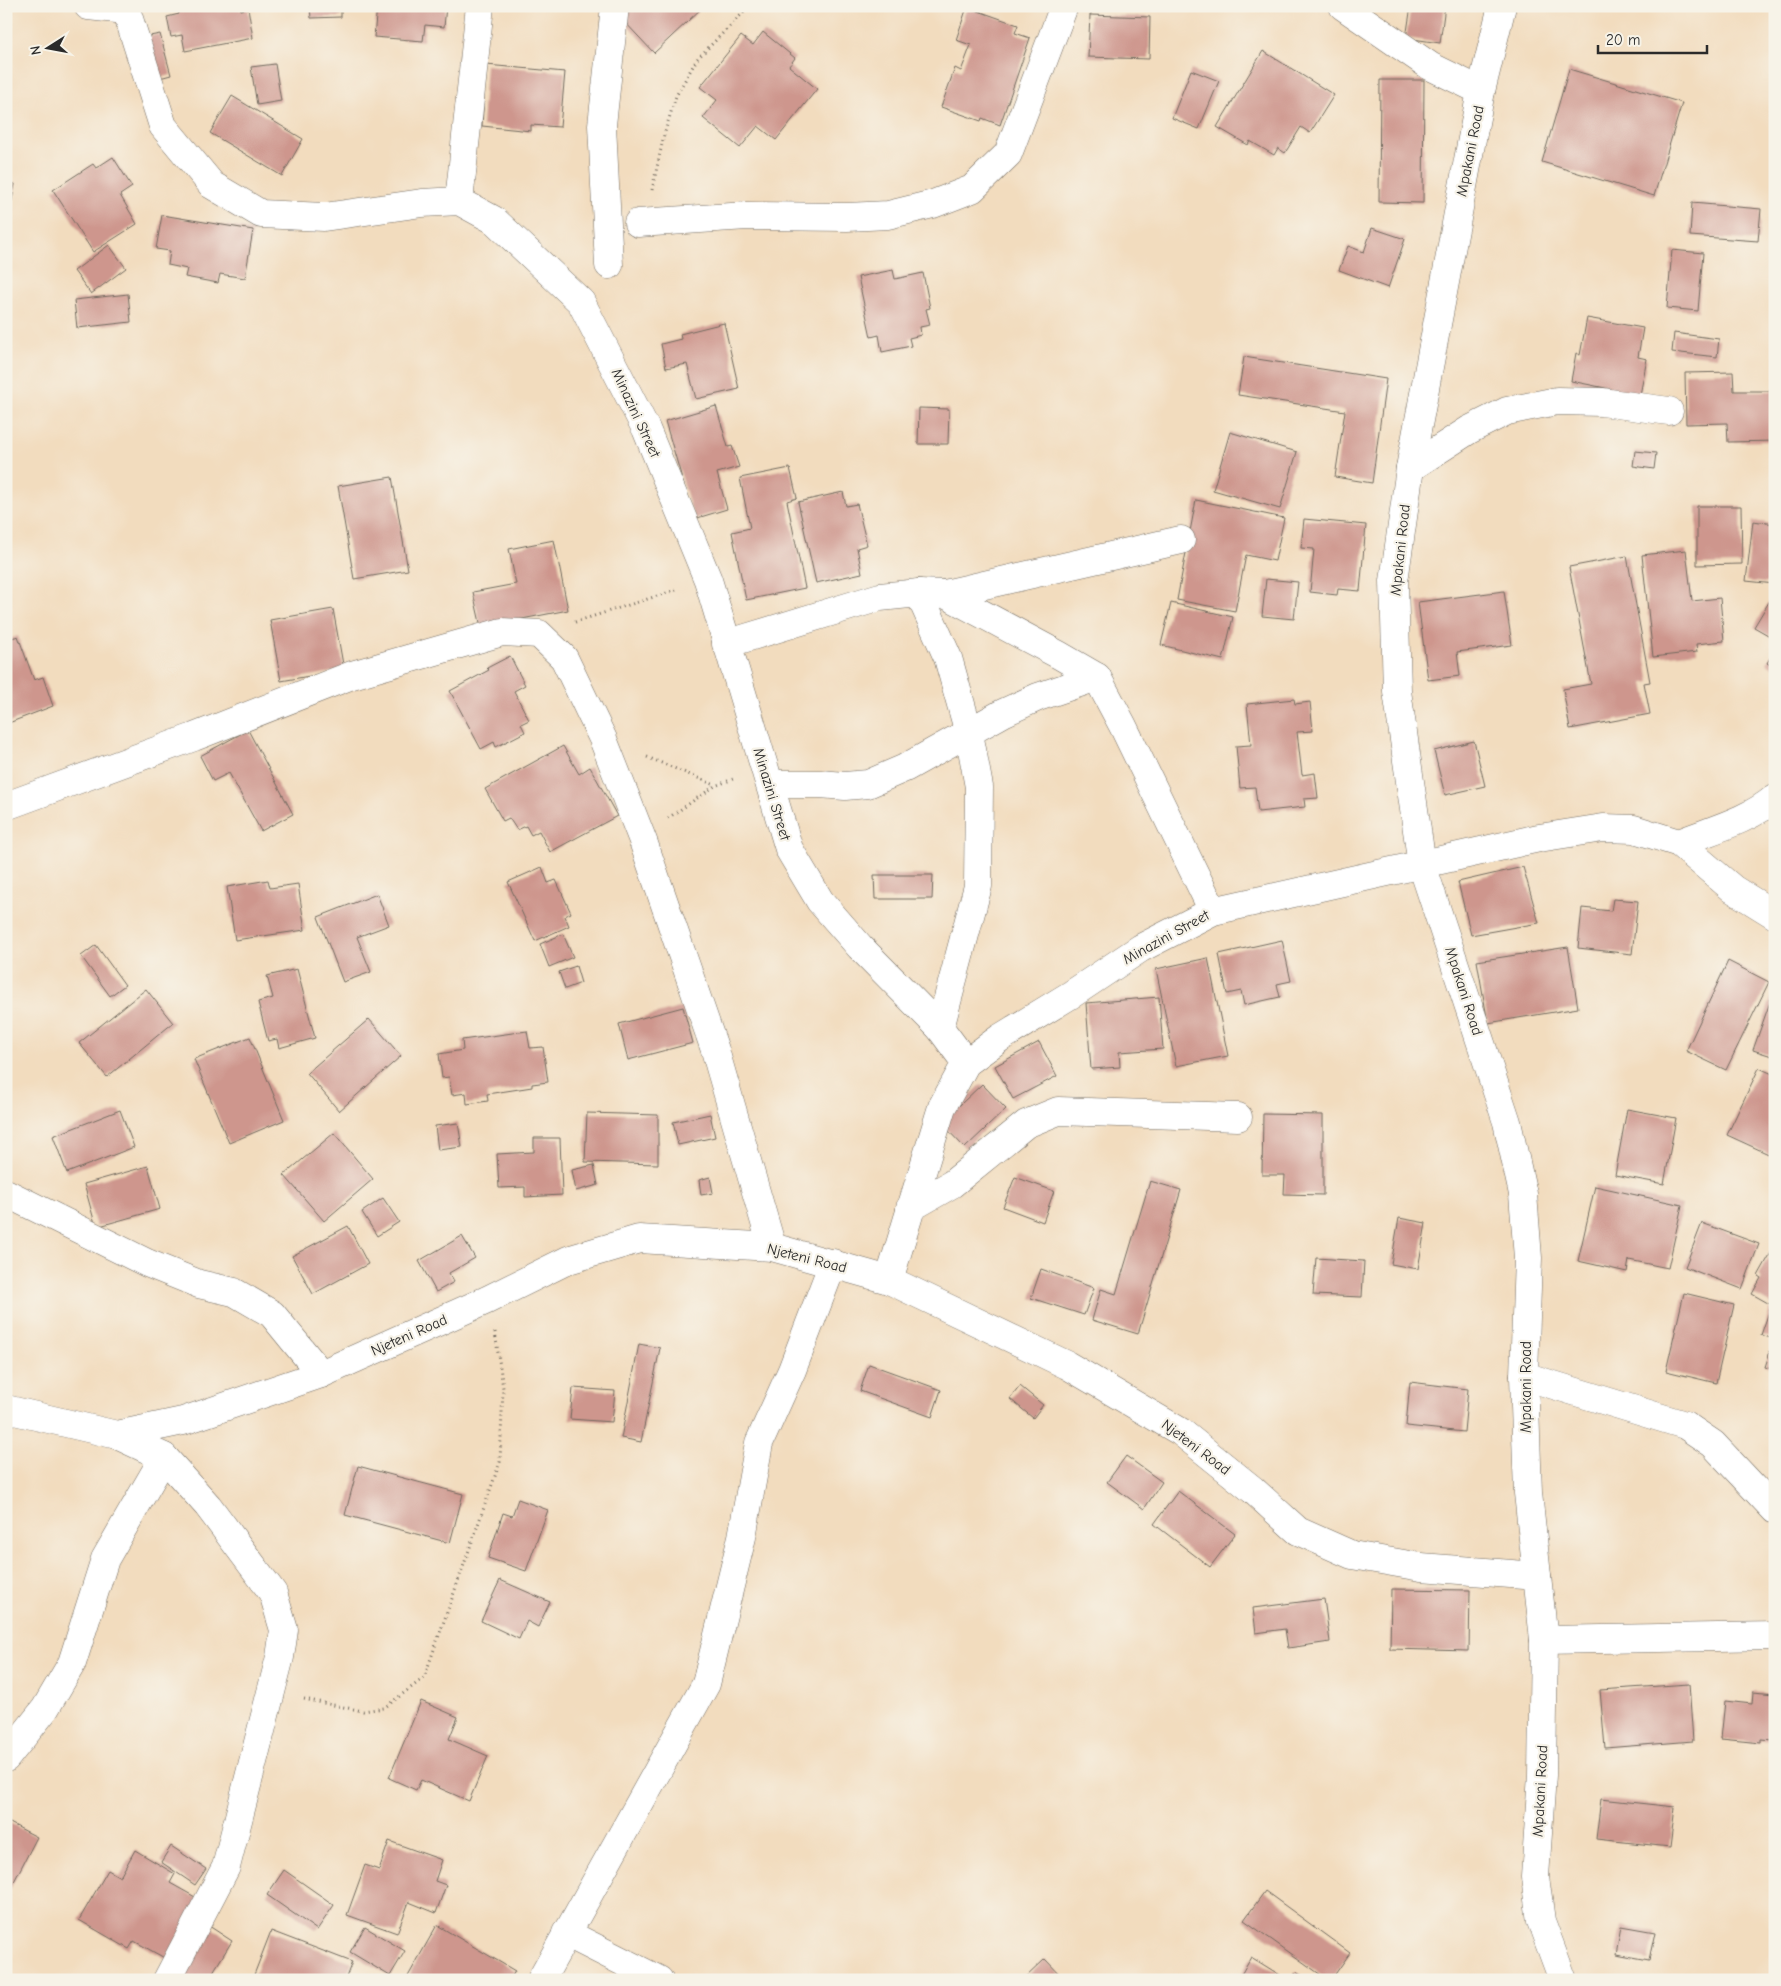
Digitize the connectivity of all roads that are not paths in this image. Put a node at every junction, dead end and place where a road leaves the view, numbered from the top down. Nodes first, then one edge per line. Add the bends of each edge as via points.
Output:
1 (88, 6) edge
2 (480, 6) edge
3 (615, 6) edge
4 (1064, 6) edge
5 (1344, 6) edge
6 (1502, 6) edge
7 (126, 8) edge
8 (1481, 91) junction
9 (460, 201) junction
10 (638, 223) road end
11 (609, 265) dead end
12 (1669, 412) dead end
13 (1410, 468) junction
14 (1181, 540) dead end
15 (932, 594) junction
16 (726, 644) junction
17 (1097, 677) junction
18 (969, 732) junction
19 (767, 776) junction
20 (1775, 798) edge
21 (6, 806) edge
22 (1679, 843) junction
23 (1422, 865) junction
24 (1213, 911) junction
25 (1775, 915) edge
26 (940, 1028) junction
27 (966, 1063) junction
28 (1238, 1117) dead end
29 (6, 1193) edge
30 (910, 1208) junction
31 (772, 1246) junction
32 (833, 1263) junction
33 (889, 1280) junction
34 (320, 1374) junction
35 (1524, 1376) junction
36 (6, 1409) edge
37 (117, 1435) junction
38 (164, 1457) junction
39 (1775, 1510) edge
40 (1538, 1576) junction
41 (1775, 1636) edge
42 (1544, 1640) junction
43 (6, 1758) edge
44 (566, 1933) junction
45 (167, 1980) edge
46 (541, 1980) edge
47 (659, 1980) edge
48 (1563, 1980) edge

1 - 7 street
2 - 9 street
3 - 11 street via 602,125
4 - 10 street via 1008,154 972,189 888,216 748,216
5 - 8 street via 1430,66
6 - 8 street, Mpakani Road
7 - 9 street via 163,126 212,184 261,214 324,217
8 - 13 street, Mpakani Road
9 - 16 street, Minazini Street via 494,220 581,302 646,429 708,580
12 - 13 street via 1602,402 1557,401 1507,411 1469,430
13 - 23 street, Mpakani Road via 1394,581 1397,691
14 - 15 street
15 - 16 street via 880,597
15 - 17 street
15 - 18 street
16 - 19 street, Minazini Street
17 - 18 street via 1003,712
17 - 24 street
18 - 19 street via 905,768 868,784 845,786
18 - 26 street via 979,787 978,886
19 - 26 street, Minazini Street via 789,848 820,901 860,947
20 - 22 street via 1762,809
21 - 31 street via 352,675 502,632 539,634 564,658 603,739 643,841 715,1050
22 - 23 street, Minazini Street via 1634,829 1602,828 1539,838
22 - 25 street via 1733,889
23 - 24 street, Minazini Street
23 - 35 street, Mpakani Road via 1508,1122 1523,1194 1528,1258
24 - 27 street, Minazini Street via 1141,948
26 - 27 street, Minazini Street
27 - 30 street, Minazini Street via 942,1107
28 - 30 street via 1058,1111 1026,1124 952,1184
29 - 34 street via 148,1262 199,1284 234,1292 272,1314
30 - 33 street, Minazini Street
31 - 32 street, Njeteni Road
31 - 34 street, Njeteni Road via 639,1239 568,1260 487,1300
32 - 33 street, Njeteni Road
32 - 44 street via 792,1370 759,1444 742,1537 706,1684
33 - 40 street, Njeteni Road via 1067,1365 1181,1432 1298,1531 1352,1555 1421,1567
34 - 37 street, Njeteni Road via 183,1421
35 - 39 street via 1685,1425 1713,1444
35 - 40 street, Mpakani Road via 1528,1493
36 - 37 street, Njeteni Road
37 - 38 street
38 - 43 street via 105,1559 72,1664 45,1708
38 - 45 street via 208,1506 273,1592 284,1630 280,1657 226,1866
40 - 42 street, Mpakani Road
41 - 42 street
42 - 48 street, Mpakani Road via 1542,1775 1535,1877 1541,1920
44 - 46 street
44 - 47 street

